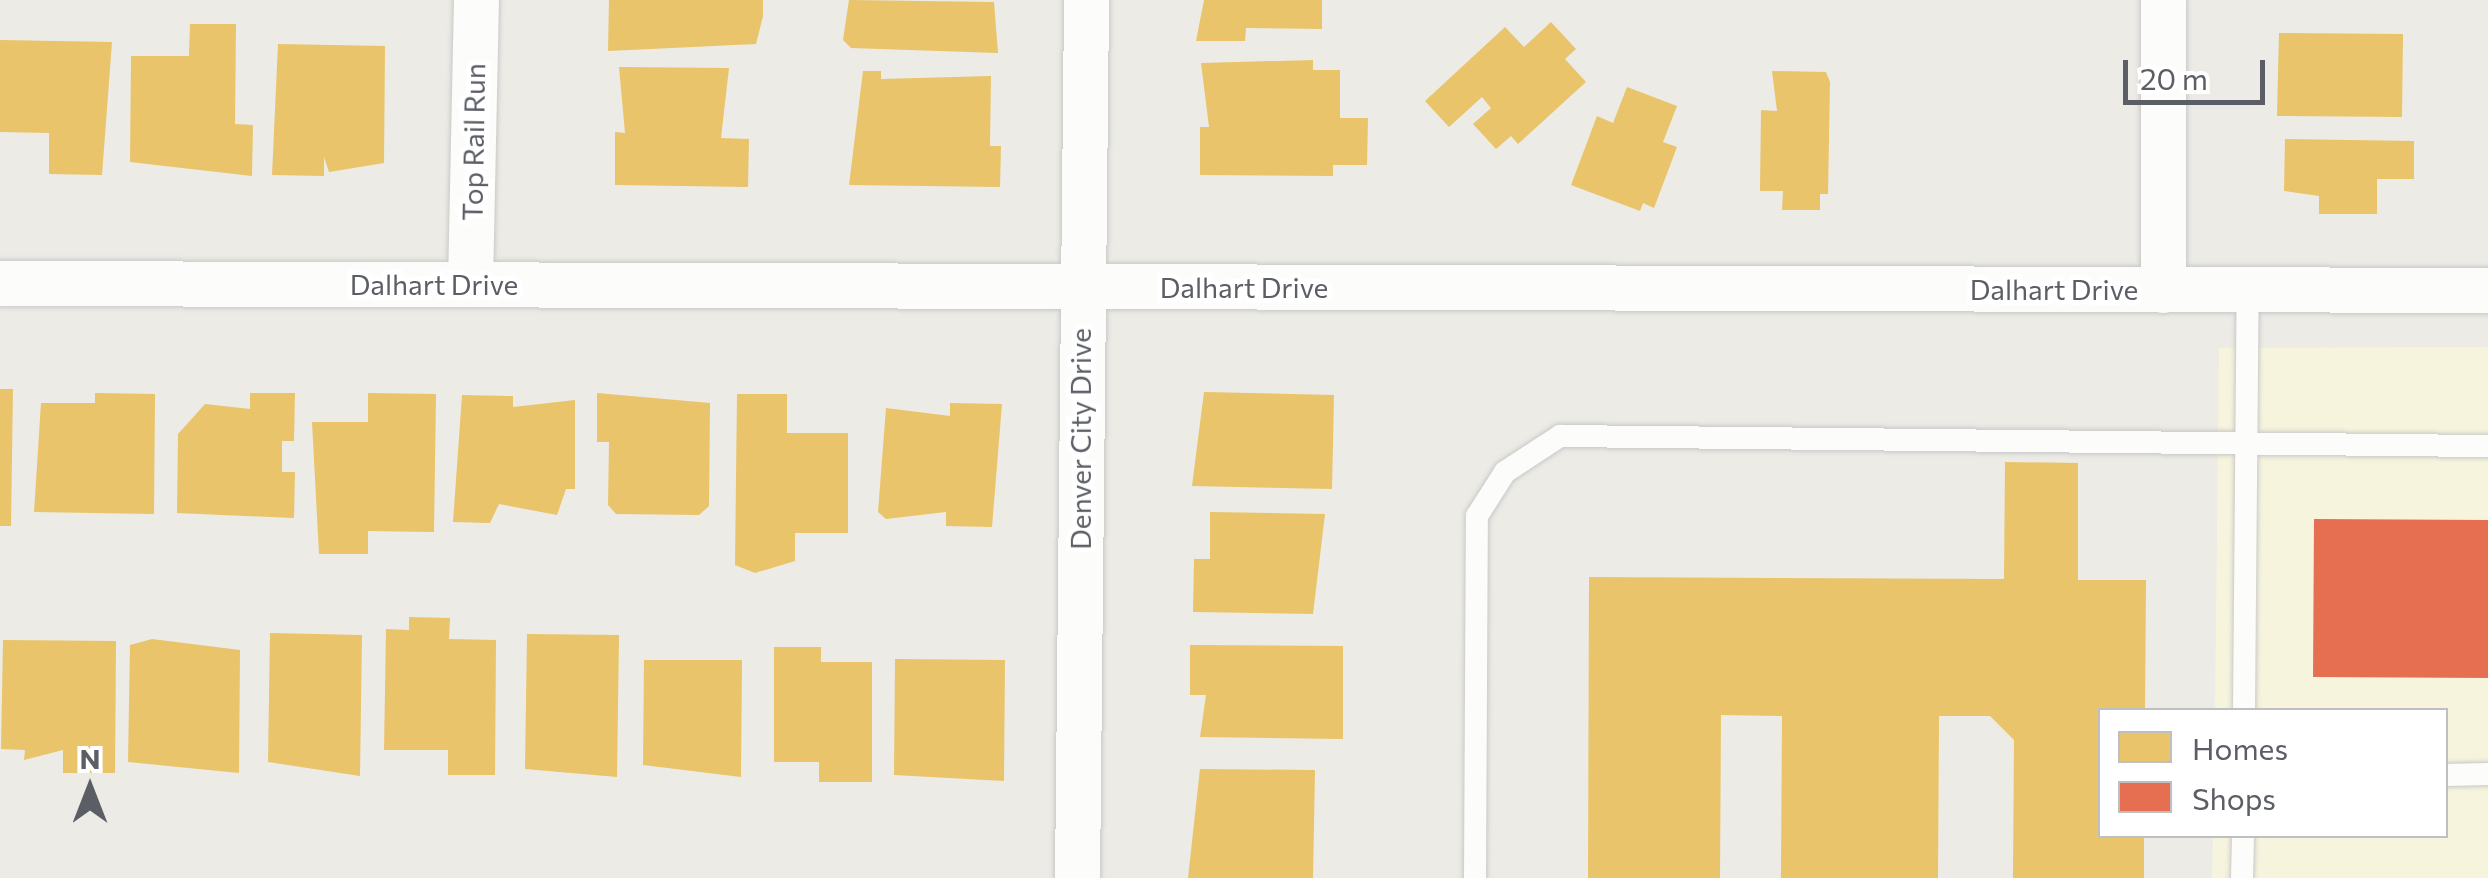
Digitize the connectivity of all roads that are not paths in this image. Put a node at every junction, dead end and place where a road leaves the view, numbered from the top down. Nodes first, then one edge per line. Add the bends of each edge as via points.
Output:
1 (476, 0) edge
2 (1086, 0) edge
3 (2163, 0) edge
4 (0, 283) edge
5 (470, 284) junction
6 (1082, 286) junction
7 (2163, 290) junction
8 (2248, 290) junction
9 (2488, 290) edge
10 (2246, 444) junction
11 (2488, 446) edge
12 (2244, 708) edge
13 (2488, 774) edge
14 (2448, 775) edge
15 (2243, 838) edge
16 (1077, 878) edge
17 (1475, 878) edge
18 (2242, 878) edge

1 - 5 street, Top Rail Run
2 - 6 street, Denver City Drive
3 - 7 street
4 - 5 street, Dalhart Drive
5 - 6 street, Dalhart Drive
6 - 7 street, Dalhart Drive
6 - 16 street, Denver City Drive
7 - 8 street, Dalhart Drive
8 - 9 street, Dalhart Drive
8 - 10 lane
10 - 11 lane
10 - 12 lane
10 - 17 lane via 1560,436 1505,472 1477,516
13 - 14 lane
15 - 18 lane

